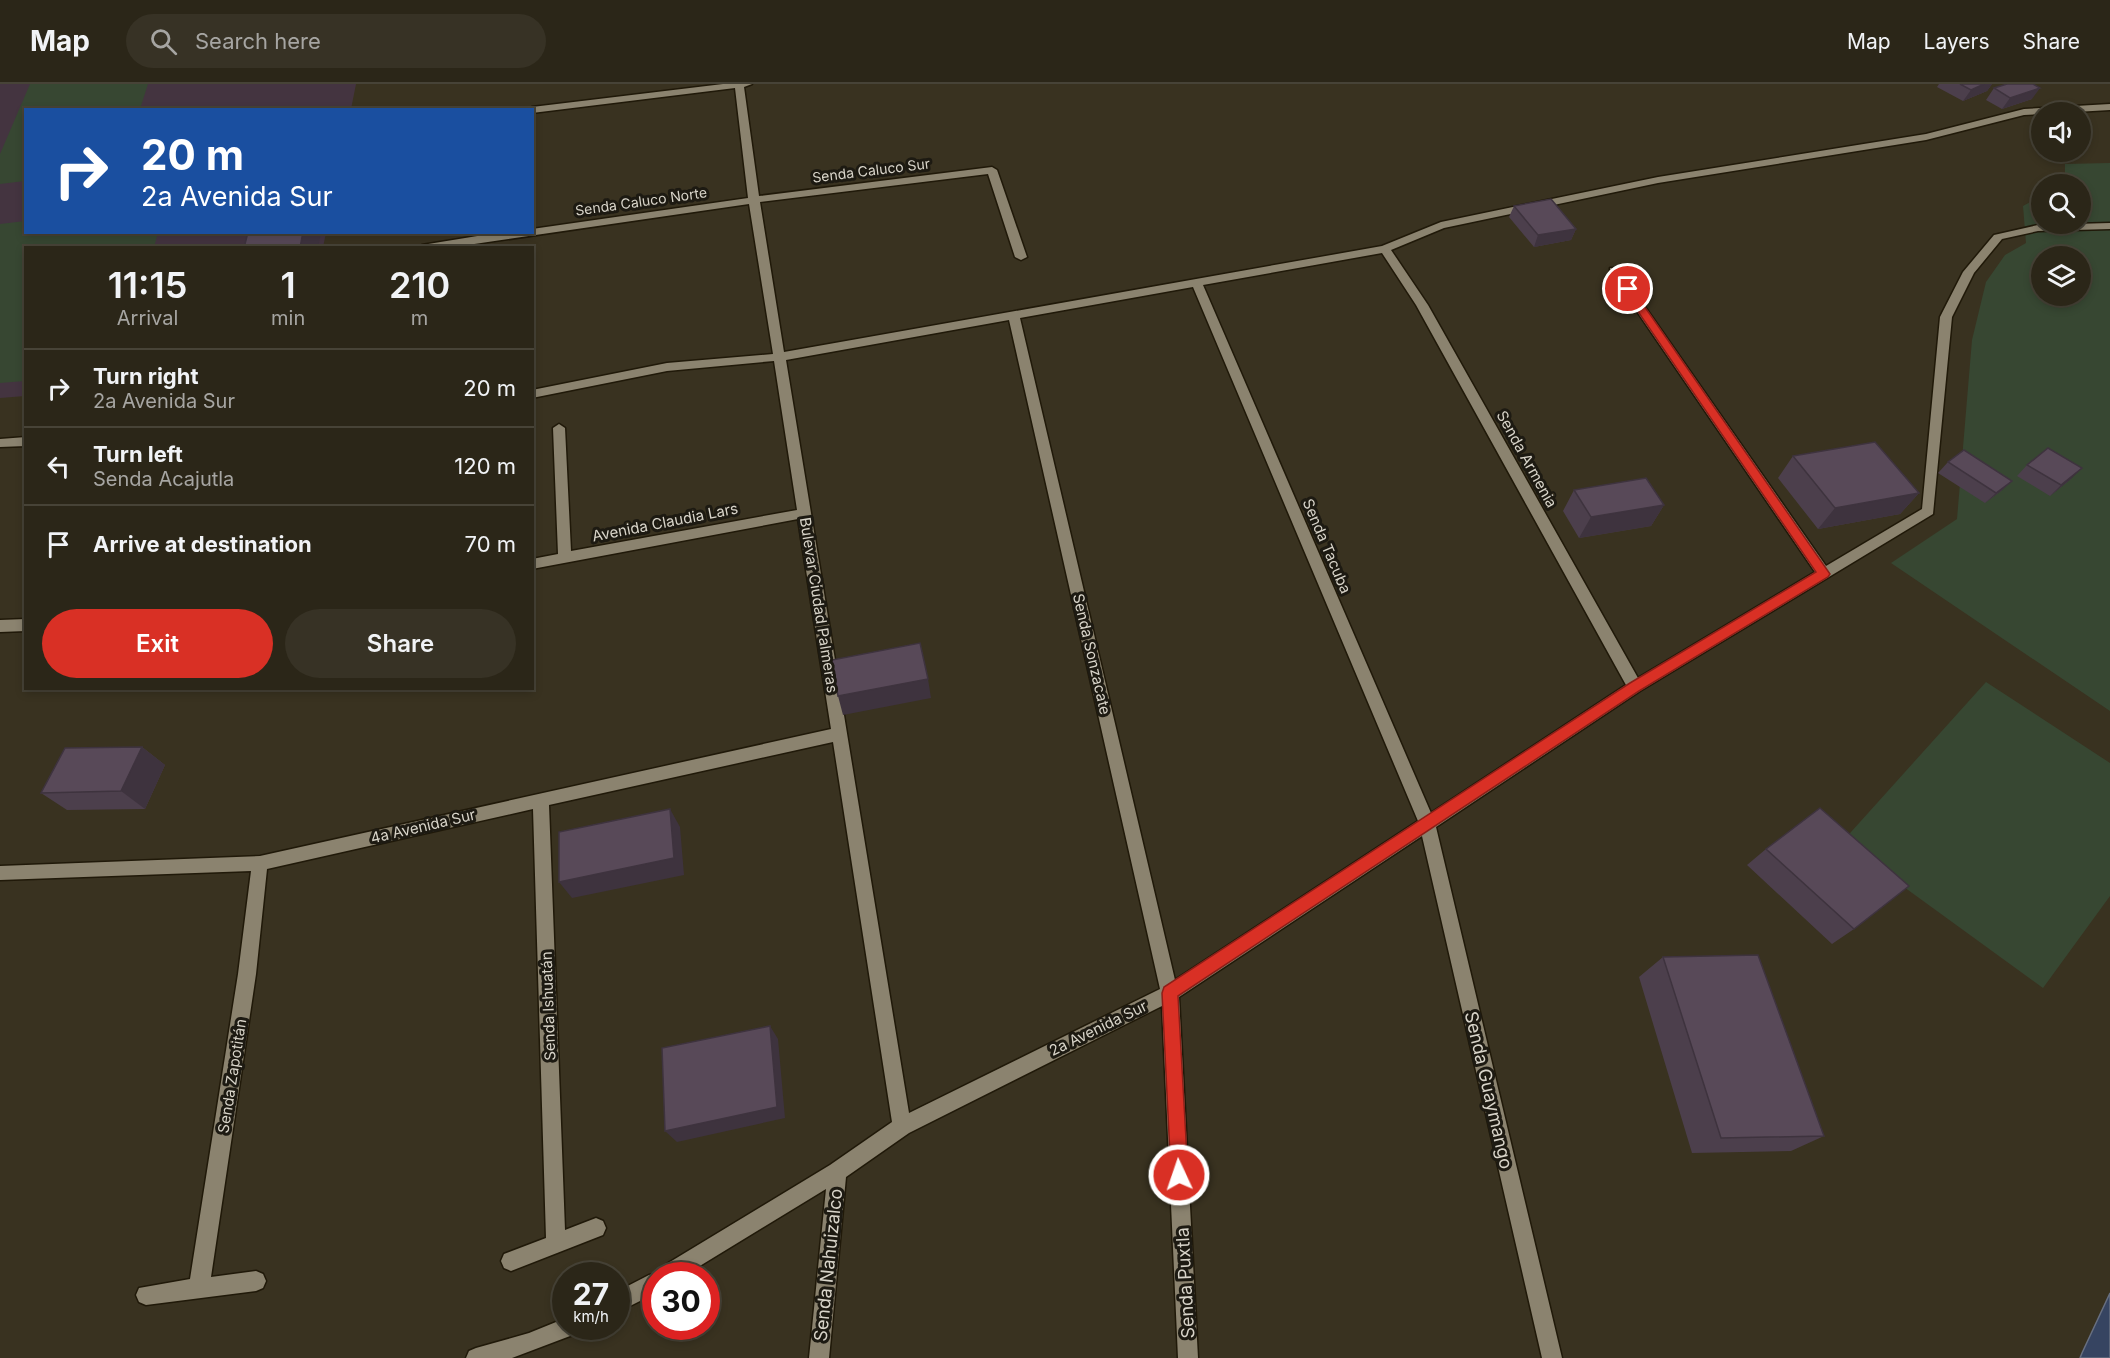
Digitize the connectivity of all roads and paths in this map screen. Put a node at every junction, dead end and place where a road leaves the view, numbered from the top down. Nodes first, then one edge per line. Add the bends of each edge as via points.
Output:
1 (742, 84) edge
2 (2110, 107) edge
3 (534, 110) edge
4 (754, 200) junction
5 (2110, 226) edge
6 (534, 232) edge
7 (514, 234) edge
8 (435, 246) edge
9 (1385, 249) junction
10 (1021, 257) dead end
11 (1614, 270) dead end
12 (1197, 283) junction
13 (1014, 315) junction
14 (779, 357) junction
15 (534, 394) edge
16 (559, 428) dead end
17 (24, 441) edge
18 (0, 443) edge
19 (804, 513) junction
20 (565, 558) junction
21 (534, 564) edge
22 (1824, 574) junction
23 (24, 625) edge
24 (0, 626) edge
25 (1635, 687) junction
26 (839, 734) junction
27 (541, 800) junction
28 (1427, 823) junction
29 (260, 863) junction
30 (0, 873) edge
31 (1170, 993) junction
32 (902, 1126) junction
33 (837, 1172) junction
34 (596, 1228) dead end
35 (556, 1242) junction
36 (511, 1261) dead end
37 (691, 1262) edge
38 (256, 1281) dead end
39 (199, 1288) junction
40 (146, 1295) dead end
41 (552, 1333) edge
42 (476, 1358) edge
43 (819, 1358) edge
44 (1188, 1358) edge
45 (1552, 1358) edge

1 - 3 street
1 - 4 street, Bulevar Ciudad Palmeras
2 - 9 street via 2024,112 1926,137 1658,180 1441,225
4 - 6 street, Senda Caluco Norte
4 - 10 street, Senda Caluco Sur via 992,170
4 - 14 street, Bulevar Ciudad Palmeras
5 - 22 street, 2a Avenida Sur via 2028,230 1998,237 1983,253 1946,317 1928,511
7 - 8 street
9 - 12 street
9 - 25 street, Senda Armenia via 1422,305
11 - 22 street
12 - 13 street
12 - 28 street, Senda Tacuba
13 - 14 street
13 - 31 street, Senda Sonzacate
14 - 15 street via 667,367
14 - 19 street, Bulevar Ciudad Palmeras
16 - 20 street
17 - 18 street
19 - 20 street, Avenida Claudia Lars
19 - 26 street, Bulevar Ciudad Palmeras
20 - 21 street, Avenida Claudia Lars
22 - 25 street, 2a Avenida Sur
23 - 24 street
25 - 28 street, 2a Avenida Sur
26 - 27 street, 4a Avenida Sur
26 - 32 street, Bulevar Ciudad Palmeras
27 - 29 street, 4a Avenida Sur
27 - 35 street, Senda Ishuatán
28 - 31 street, 2a Avenida Sur
28 - 45 street, Senda Guaymango
29 - 30 street, 4a Avenida Sur
29 - 39 street, Senda Zapotitán
31 - 32 street, 2a Avenida Sur
31 - 44 street, Senda Puxtla
32 - 33 street, 2a Avenida Sur
33 - 37 street, 2a Avenida Sur
33 - 43 street, Senda Nahuizalco
34 - 35 street
35 - 36 street
38 - 39 street
39 - 40 street
41 - 42 street

